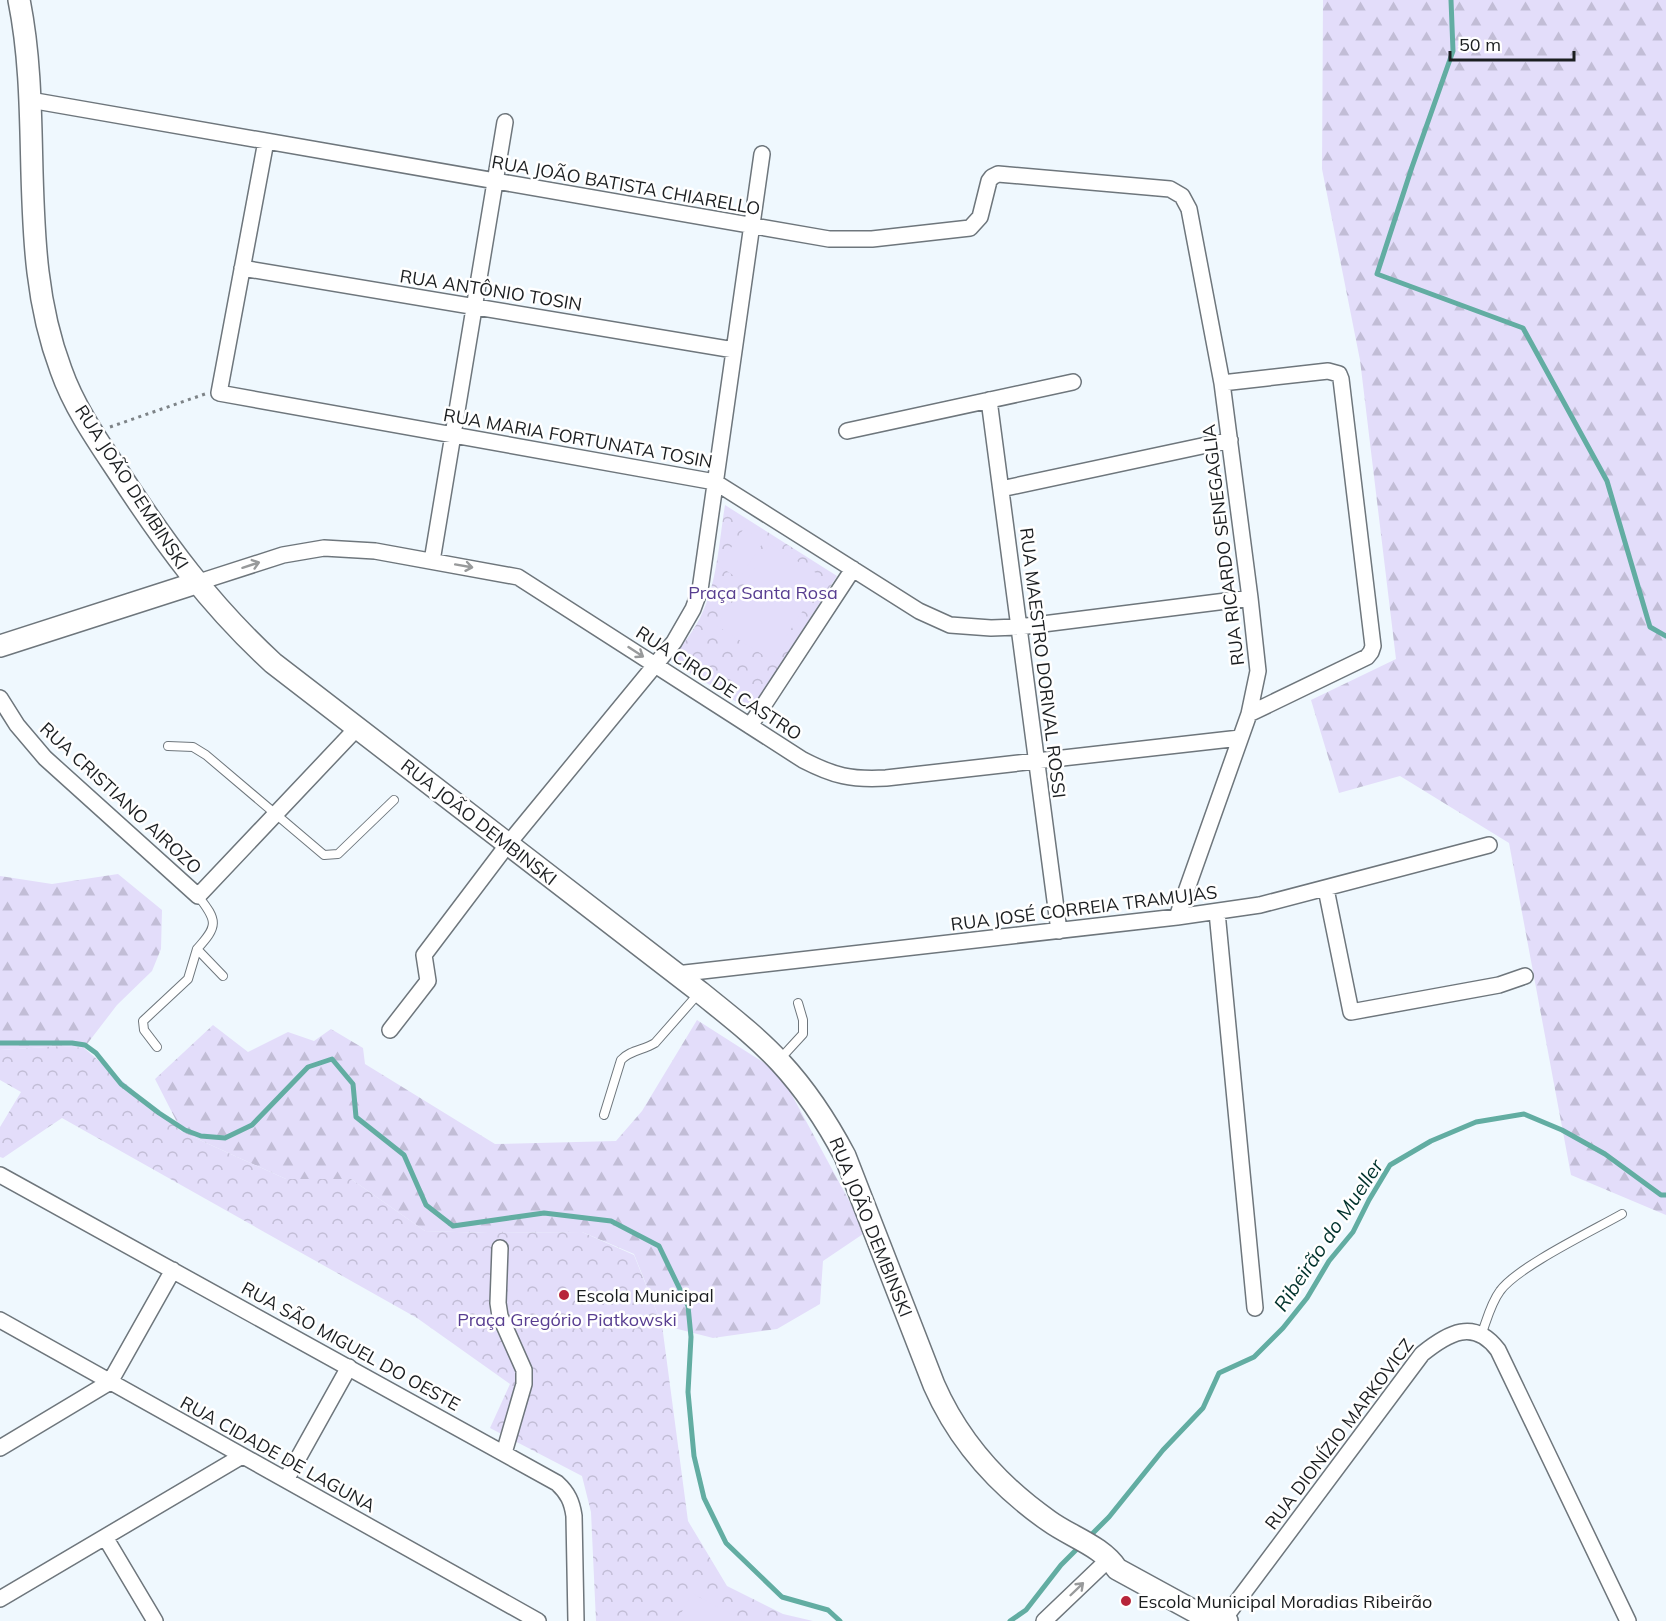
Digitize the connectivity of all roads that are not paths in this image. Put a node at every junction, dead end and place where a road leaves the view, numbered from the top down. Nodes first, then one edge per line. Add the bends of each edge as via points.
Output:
1 (19, 0) edge
2 (30, 100) junction
3 (505, 122) dead end
4 (266, 141) junction
5 (762, 154) dead end
6 (495, 182) junction
7 (1182, 196) joint
8 (751, 226) junction
9 (242, 268) junction
10 (474, 307) junction
11 (734, 350) junction
12 (1073, 382) dead end
13 (1222, 383) junction
14 (989, 400) junction
15 (847, 431) dead end
16 (453, 435) junction
17 (1230, 440) junction
18 (715, 482) junction
19 (1001, 489) junction
20 (432, 561) junction
21 (853, 569) junction
22 (196, 583) junction
23 (1250, 598) junction
24 (1019, 627) junction
25 (0, 646) edge
26 (655, 665) junction
27 (0, 698) edge
28 (1249, 714) junction
29 (750, 726) junction
30 (357, 728) junction
31 (1240, 738) junction
32 (168, 746) dead end
33 (1037, 761) junction
34 (394, 800) dead end
35 (276, 813) junction
36 (508, 844) junction
37 (1489, 845) dead end
38 (1326, 889) junction
39 (198, 896) junction
40 (1217, 912) junction
41 (1177, 917) junction
42 (1059, 931) junction
43 (197, 949) junction
44 (676, 974) junction
45 (224, 976) dead end
46 (1525, 976) dead end
47 (700, 992) junction
48 (798, 1002) dead end
49 (390, 1030) dead end
50 (157, 1047) dead end
51 (779, 1060) junction
52 (604, 1115) dead end
53 (0, 1175) edge
54 (1622, 1214) dead end
55 (500, 1248) dead end
56 (173, 1270) junction
57 (1255, 1308) dead end
58 (0, 1320) edge
59 (1482, 1334) junction
60 (349, 1367) junction
61 (110, 1382) junction
62 (0, 1448) edge
63 (504, 1453) junction
64 (242, 1456) junction
65 (286, 1480) junction
66 (105, 1537) junction
67 (1102, 1553) junction
68 (0, 1599) edge
69 (1226, 1620) edge
70 (155, 1621) edge
71 (538, 1621) edge
72 (576, 1621) edge
73 (1044, 1621) edge
74 (1628, 1621) edge

1 - 2 main road, RUA JOÃO DEMBINSKI
2 - 4 street, RUA JOÃO BATISTA CHIARELLO
2 - 22 main road, RUA JOÃO DEMBINSKI via 36,248 45,318 61,371 93,433
3 - 6 street
4 - 6 street, RUA JOÃO BATISTA CHIARELLO
4 - 9 street
5 - 8 street
6 - 8 street, RUA JOÃO BATISTA CHIARELLO
6 - 10 street
7 - 8 street, RUA JOÃO BATISTA CHIARELLO via 1170,189 1004,174 989,181 980,217 963,230 850,240
7 - 13 street, RUA RICARDO SENEGAGLIA via 1189,209
8 - 11 street
9 - 10 street, RUA ANTÔNIO TOSIN
9 - 16 street, RUA MARIA FORTUNATA TOSIN via 219,393
10 - 11 street, RUA ANTÔNIO TOSIN
10 - 16 street
11 - 18 street
12 - 14 street
13 - 17 street, RUA RICARDO SENEGAGLIA
13 - 28 street via 1328,371 1339,374 1373,646 1367,657
14 - 15 street
14 - 19 street, RUA MAESTRO DORIVAL ROSSI
16 - 18 street, RUA MARIA FORTUNATA TOSIN
16 - 20 street
17 - 19 street
17 - 23 street, RUA RICARDO SENEGAGLIA
18 - 21 street, RUA MARIA FORTUNATA TOSIN
18 - 26 street via 700,590 684,627
19 - 24 street, RUA MAESTRO DORIVAL ROSSI
22 -> 20 street, RUA CIRO DE CASTRO via 283,555 324,548
20 -> 26 street, RUA CIRO DE CASTRO via 518,577
21 - 24 street, RUA MARIA FORTUNATA TOSIN via 919,611 950,625
21 - 29 street
22 - 25 main road
22 - 30 main road, RUA JOÃO DEMBINSKI via 273,663
23 - 24 street, RUA MARIA FORTUNATA TOSIN
23 - 28 street, RUA RICARDO SENEGAGLIA via 1258,671
24 - 33 street, RUA MAESTRO DORIVAL ROSSI
26 - 29 street, RUA CIRO DE CASTRO
26 - 36 street
27 - 39 street, RUA CRISTIANO AIROZO via 45,759
28 - 31 street, RUA RICARDO SENEGAGLIA
29 - 33 street, RUA CIRO DE CASTRO via 803,760 840,777 886,778
30 - 35 street
30 - 36 main road, RUA JOÃO DEMBINSKI
31 - 33 street, RUA CIRO DE CASTRO
31 - 41 street, RUA RICARDO SENEGAGLIA
32 - 35 lane via 184,745 200,751
33 - 42 street, RUA MAESTRO DORIVAL ROSSI
34 - 35 lane via 338,854 331,855 324,855
35 - 39 street
36 - 44 main road, RUA JOÃO DEMBINSKI
36 - 49 street via 423,956 428,981
37 - 38 street, RUA JOSÉ CORREIA TRAMUJAS
38 - 40 street, RUA JOSÉ CORREIA TRAMUJAS
38 - 46 street via 1351,1012 1499,985
39 - 43 lane via 214,927
40 - 41 street, RUA JOSÉ CORREIA TRAMUJAS
40 - 57 street
41 - 42 street, RUA JOSÉ CORREIA TRAMUJAS
42 - 44 street, RUA JOSÉ CORREIA TRAMUJAS
43 - 45 lane
43 - 50 lane via 188,979 143,1021 144,1030
44 - 47 main road, RUA JOÃO DEMBINSKI
47 - 51 main road, RUA JOÃO DEMBINSKI
47 - 52 lane via 655,1044 627,1053 621,1060
48 - 51 lane via 803,1034
51 - 67 main road, RUA JOÃO DEMBINSKI via 807,1094 845,1156 934,1385 958,1432 1014,1494 1051,1523
53 - 56 street, RUA SÃO MIGUEL DO OESTE
54 - 59 lane via 1525,1269 1501,1289
55 - 63 street via 500,1316 524,1370 524,1384
56 - 60 street, RUA SÃO MIGUEL DO OESTE
56 - 61 street
58 - 61 street, RUA CIDADE DE LAGUNA
59 - 69 street, RUA DIONÍZIO MARKOVICZ via 1453,1333 1422,1354
59 - 74 street via 1498,1350
60 - 63 street, RUA SÃO MIGUEL DO OESTE
60 - 65 street
61 - 62 street
61 - 64 street, RUA CIDADE DE LAGUNA
63 - 72 street, RUA SÃO MIGUEL DO OESTE via 557,1483 572,1503
64 - 65 street, RUA CIDADE DE LAGUNA
64 - 66 street
65 - 71 street, RUA CIDADE DE LAGUNA
66 - 68 street
66 - 70 street
67 - 69 main road, RUA JOÃO DEMBINSKI via 1123,1557 1202,1599
73 -> 67 street

